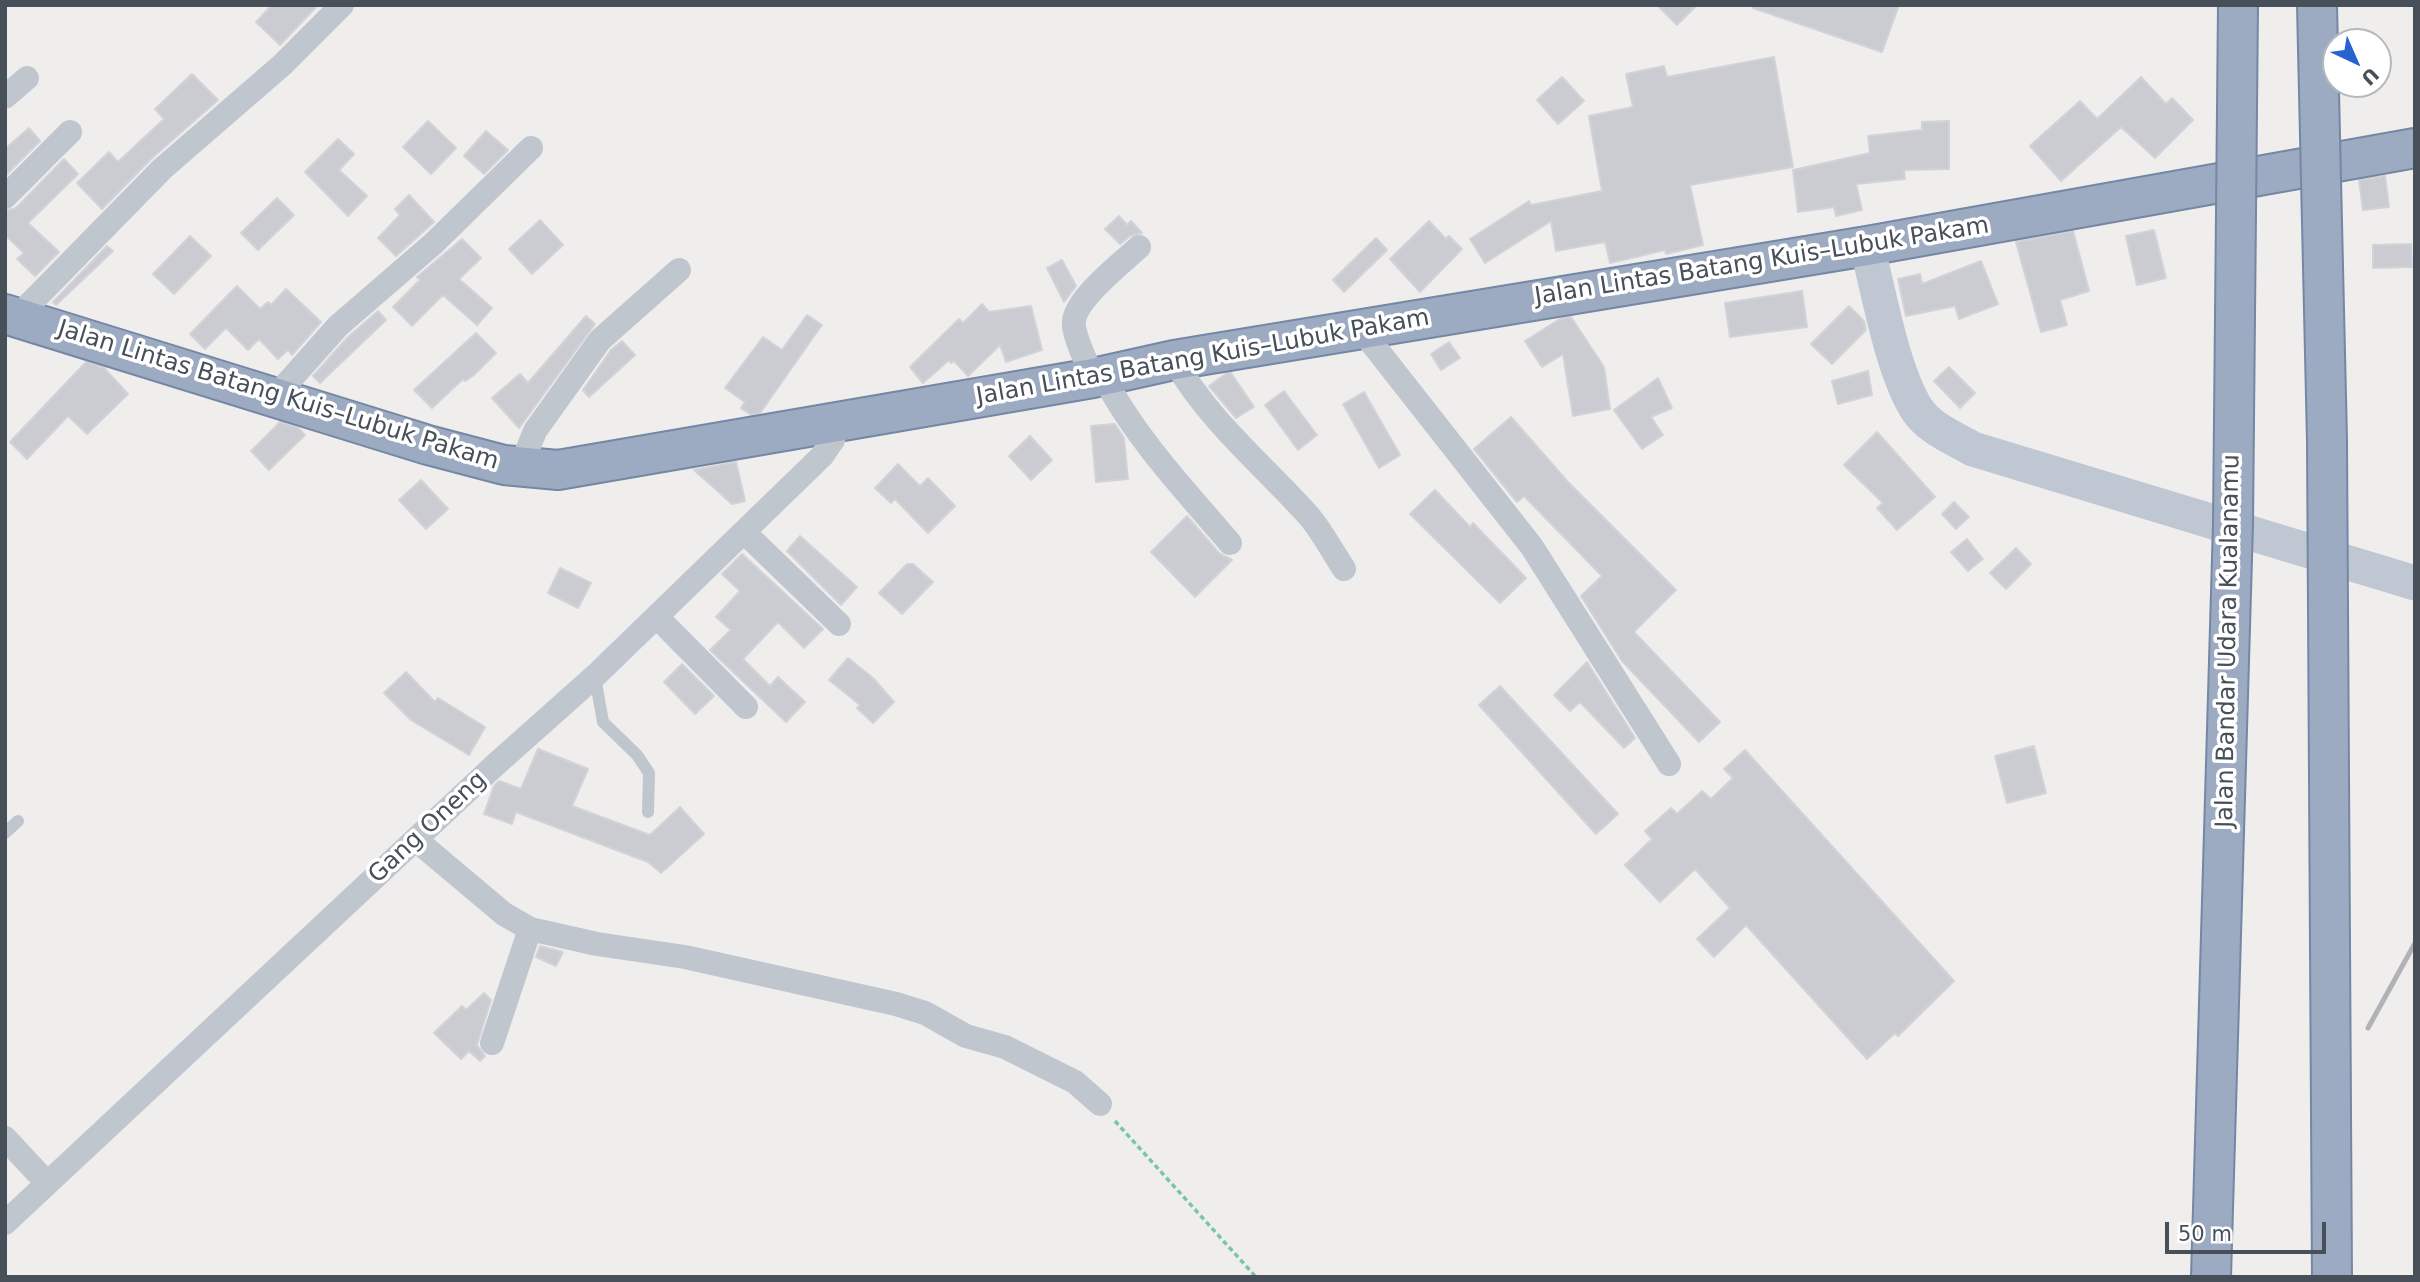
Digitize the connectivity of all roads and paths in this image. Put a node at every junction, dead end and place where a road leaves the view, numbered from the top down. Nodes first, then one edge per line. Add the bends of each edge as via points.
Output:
1 (342, 5) edge
2 (2238, 5) edge
3 (2318, 5) edge
4 (27, 78) dead end
5 (5, 97) edge
6 (70, 132) dead end
7 (531, 148) dead end
8 (2415, 148) edge
9 (5, 197) edge
10 (1867, 246) junction
11 (1139, 247) dead end
12 (679, 270) dead end
13 (10, 316) edge
14 (1360, 328) junction
15 (1174, 360) junction
16 (1098, 377) junction
17 (274, 398) junction
18 (837, 423) junction
19 (521, 466) junction
20 (744, 532) junction
21 (1230, 543) dead end
22 (1344, 569) dead end
23 (2415, 583) edge
24 (657, 617) junction
25 (839, 624) dead end
26 (595, 676) junction
27 (746, 707) dead end
28 (1669, 764) dead end
29 (648, 812) dead end
30 (18, 821) dead end
31 (5, 833) edge
32 (416, 840) junction
33 (530, 929) junction
34 (492, 1043) dead end
35 (1100, 1104) joint
36 (5, 1139) edge
37 (47, 1183) junction
38 (5, 1223) edge
39 (1256, 1277) edge
40 (2211, 1277) edge
41 (2332, 1277) edge

1 - 13 street
2 - 40 highway, Jalan Bandar Udara Kualanamu, bridge via 2233,524
3 - 41 highway, bridge via 2327,441
4 - 5 street
6 - 9 street
7 - 17 street via 434,243 338,326
8 - 10 highway, Jalan Lintas Batang Kuis–Lubuk Pakam
10 - 14 highway, Jalan Lintas Batang Kuis–Lubuk Pakam
10 - 23 main road via 1901,373 1916,408 1940,430 1973,449
11 - 16 street via 1074,314 1074,327
12 - 19 street via 600,340 535,431
13 - 17 highway, Jalan Lintas Batang Kuis–Lubuk Pakam
14 - 15 highway, Jalan Lintas Batang Kuis–Lubuk Pakam
14 - 28 street via 1532,547
15 - 16 highway, Jalan Lintas Batang Kuis–Lubuk Pakam
15 - 22 street via 1228,432 1310,517
16 - 18 highway, Jalan Lintas Batang Kuis–Lubuk Pakam
16 - 21 street via 1148,448
17 - 19 highway, Jalan Lintas Batang Kuis–Lubuk Pakam via 428,445
18 - 19 highway, Jalan Lintas Batang Kuis–Lubuk Pakam via 558,470
18 - 20 street, Gang Oneng via 822,456
20 - 24 street, Gang Oneng
20 - 25 street
24 - 26 street, Gang Oneng
24 - 27 street
26 - 29 lane via 603,722 649,773
26 - 32 street, Gang Oneng
30 - 31 lane
32 - 33 street via 504,914
32 - 37 street, Gang Oneng
33 - 34 street
33 - 35 street via 685,957 896,1004 925,1013 966,1036 1005,1047 1076,1082
35 - 39 path
36 - 37 street
37 - 38 street, Gang Oneng

